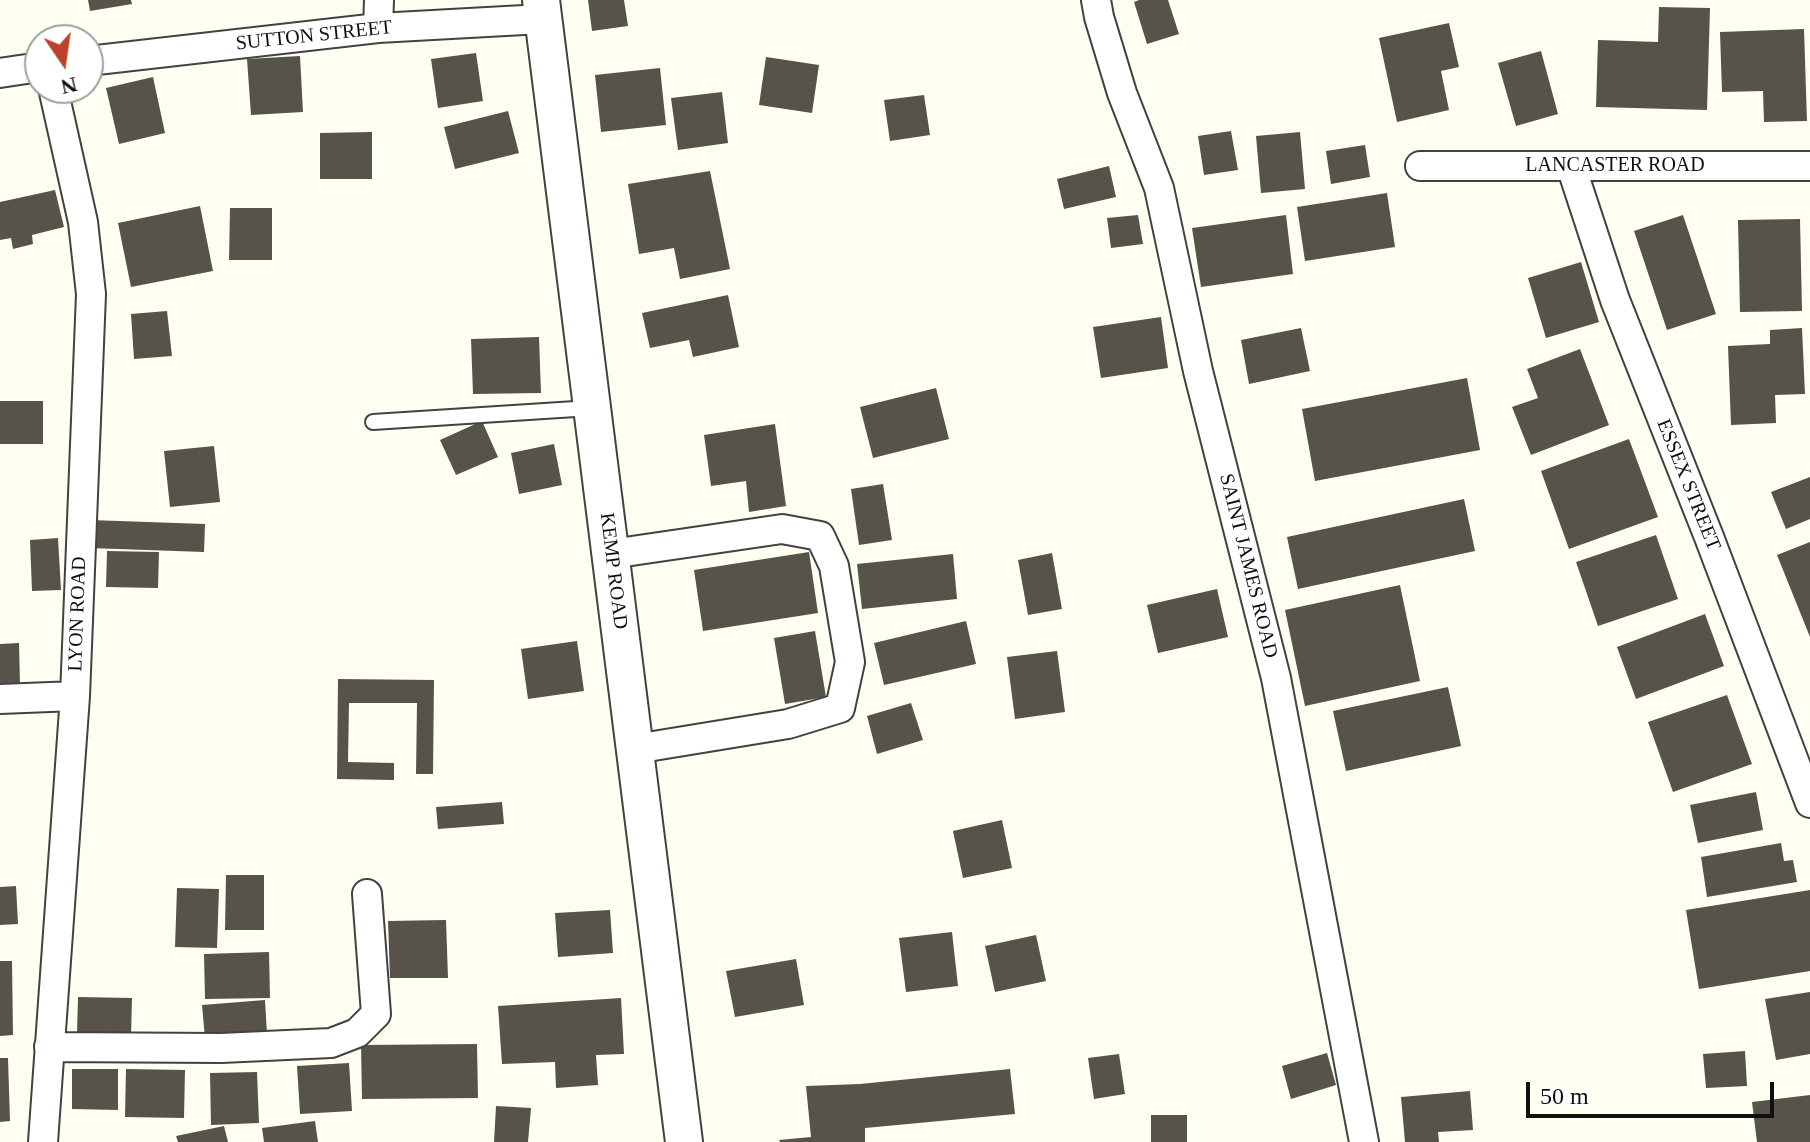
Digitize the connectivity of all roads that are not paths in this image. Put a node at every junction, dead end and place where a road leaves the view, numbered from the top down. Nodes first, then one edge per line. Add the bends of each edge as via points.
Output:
1 (1096, 0) edge
2 (541, 10) edge
3 (378, 14) edge
4 (104, 58) edge
5 (24, 69) edge
6 (0, 73) edge
7 (57, 104) edge
8 (1420, 166) dead end
9 (1571, 166) junction
10 (1810, 166) edge
11 (592, 408) junction
12 (373, 422) dead end
13 (611, 554) junction
14 (75, 696) junction
15 (0, 699) edge
16 (635, 749) junction
17 (1810, 803) edge
18 (367, 894) dead end
19 (49, 1047) junction
20 (43, 1142) edge
21 (684, 1142) edge
22 (1364, 1142) edge

1 - 22 street, SAINT JAMES ROAD via 1122,93 1159,188 1198,371 1276,678
2 - 3 street, SUTTON STREET
2 - 11 street, KEMP ROAD
3 - 4 street, SUTTON STREET
5 - 6 street
7 - 14 street, LYON ROAD via 83,222 91,294
8 - 9 street, LANCASTER ROAD
9 - 10 street, LANCASTER ROAD
9 - 17 street, ESSEX STREET via 1615,300
11 - 12 lane
11 - 13 street, KEMP ROAD
13 - 16 street, KEMP ROAD
13 - 16 street via 782,529 820,536 834,566 850,662 840,708 788,724
14 - 15 street
14 - 19 street, LYON ROAD
16 - 21 street, KEMP ROAD
18 - 19 street via 376,1014 357,1033 331,1043 221,1048
19 - 20 street, LYON ROAD

